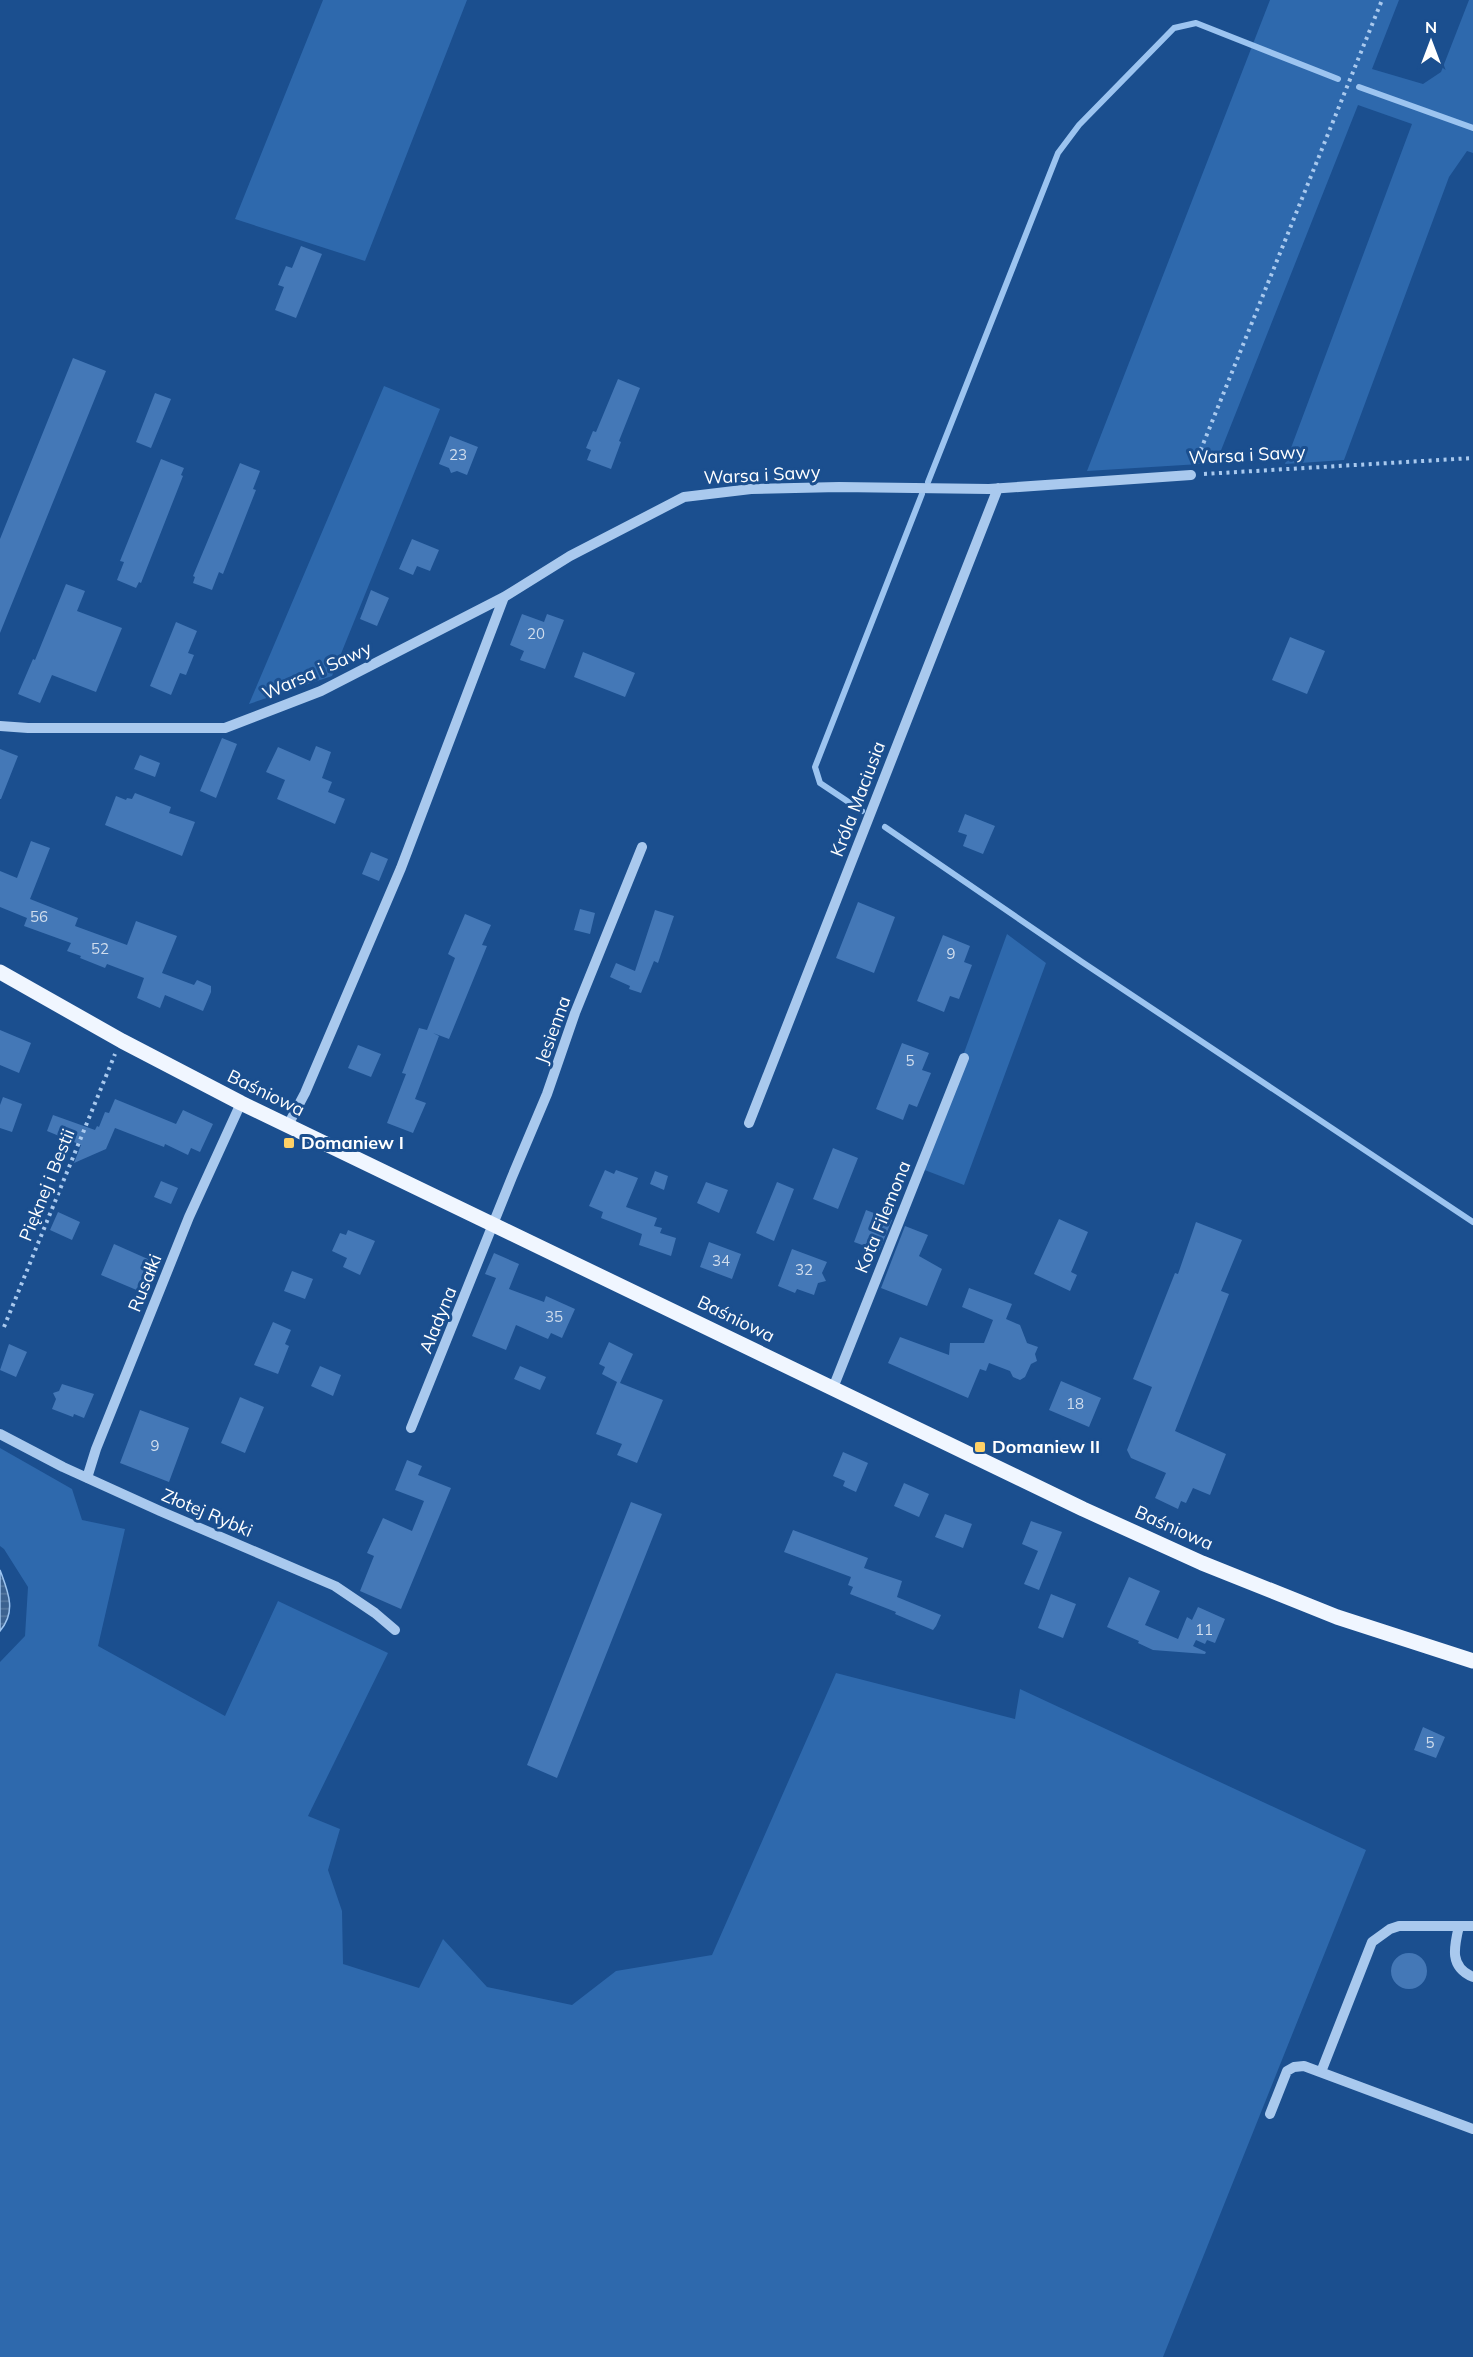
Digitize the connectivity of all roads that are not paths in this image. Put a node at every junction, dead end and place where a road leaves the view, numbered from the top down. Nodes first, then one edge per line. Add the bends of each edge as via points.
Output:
1 (1191, 475) road end
2 (998, 488) junction
3 (504, 597) junction
4 (0, 726) edge
5 (642, 847) dead end
6 (0, 972) edge
7 (964, 1058) dead end
8 (241, 1103) junction
9 (750, 1123) dead end
10 (288, 1125) junction
11 (494, 1224) junction
12 (833, 1388) junction
13 (411, 1428) dead end
14 (0, 1434) edge
15 (87, 1478) junction
16 (395, 1630) dead end
17 (1473, 1661) edge
18 (1459, 1926) junction
19 (1473, 1926) edge
20 (1473, 1977) edge
21 (1321, 2072) junction
22 (1270, 2114) dead end
23 (1473, 2129) edge

1 - 2 street, Warsa i Sawy
2 - 3 street, Warsa i Sawy via 751,489 684,497 570,556
2 - 9 street, Króla Maciusia
3 - 4 street, Warsa i Sawy via 321,692 225,728
3 - 10 street via 400,868
5 - 11 street, Jesienna
6 - 8 main road, Baśniowa
7 - 12 street, Kota Filemona
8 - 10 main road, Baśniowa
8 - 15 street, Rusałki via 185,1228
10 - 11 main road, Baśniowa
11 - 12 main road, Baśniowa
11 - 13 street, Aladyna
12 - 17 main road, Baśniowa via 1202,1563 1337,1617
14 - 15 street, Złotej Rybki
15 - 16 street, Złotej Rybki via 335,1586
18 - 19 street
18 - 20 street via 1455,1962
18 - 21 street via 1400,1926 1372,1942
21 - 22 street via 1304,2066 1287,2071
21 - 23 street

